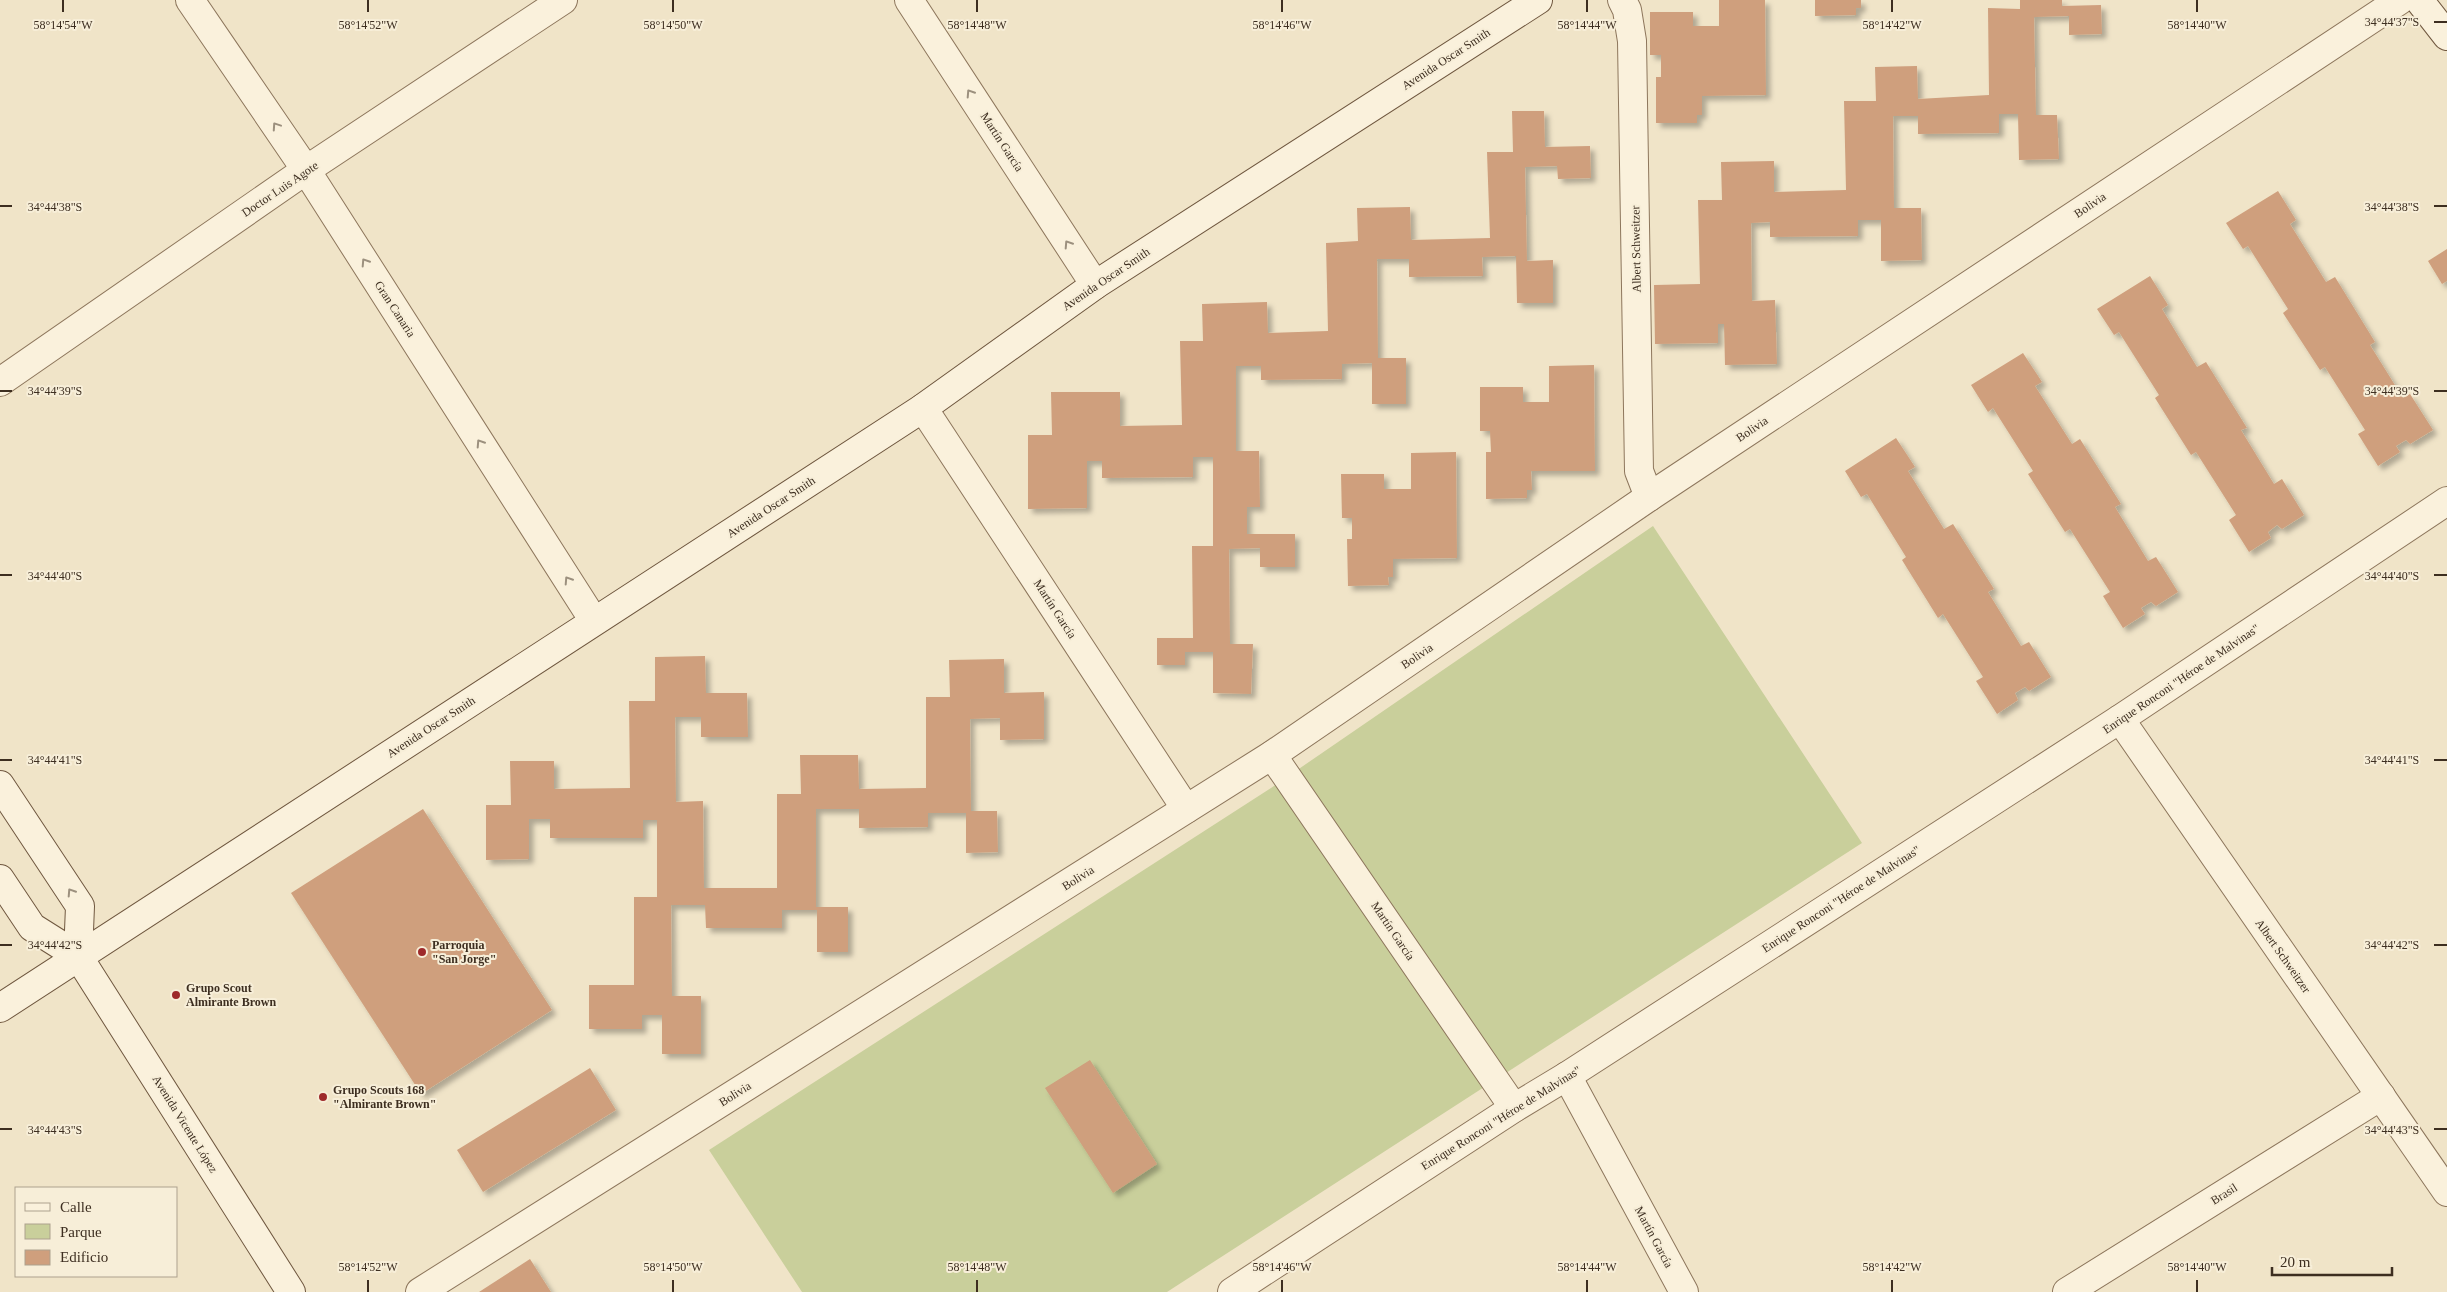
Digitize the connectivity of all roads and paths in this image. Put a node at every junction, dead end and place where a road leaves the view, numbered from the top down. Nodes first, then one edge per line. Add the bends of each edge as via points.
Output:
1 (190, 0) edge
2 (563, 0) edge
3 (909, 0) edge
4 (1538, 0) edge
5 (1622, 0) edge
6 (2400, 0) edge
7 (2419, 0) edge
8 (2447, 36) edge
9 (306, 170) junction
10 (1095, 285) junction
11 (0, 382) edge
12 (923, 408) junction
13 (1649, 497) junction
14 (2447, 501) edge
15 (594, 621) junction
16 (2120, 719) junction
17 (1272, 755) junction
18 (0, 785) edge
19 (1186, 809) junction
20 (0, 879) edge
21 (78, 956) junction
22 (0, 1008) edge
23 (1567, 1076) junction
24 (2381, 1096) junction
25 (1514, 1108) junction
26 (2447, 1192) edge
27 (291, 1292) edge
28 (420, 1292) edge
29 (1232, 1292) edge
30 (1684, 1292) edge
31 (2067, 1292) edge

9 -> 1 street, Gran Canaria
2 - 9 street, Doctor Luis Agote
10 -> 3 street, Martín García
4 - 10 street, Avenida Oscar Smith
5 - 13 street, Albert Schweitzer via 1632,41 1639,472
6 - 13 street, Bolivia
7 - 8 street
9 - 11 street, Doctor Luis Agote
15 -> 9 street, Gran Canaria
10 - 12 street, Avenida Oscar Smith
12 - 15 street, Avenida Oscar Smith
12 - 19 street, Martín García
13 - 17 street, Bolivia
14 - 16 street, Enrique Ronconi "Héroe de Malvinas"
15 - 21 street, Avenida Oscar Smith
16 - 23 street, Enrique Ronconi "Héroe de Malvinas"
16 - 24 street, Albert Schweitzer
17 - 19 street, Bolivia
17 - 25 street, Martín García
21 -> 18 street via 80,906
19 - 28 street, Bolivia
20 - 21 street via 32,927
21 - 22 street, Avenida Oscar Smith
21 - 27 street, Avenida Vicente López
23 - 25 street, Enrique Ronconi "Héroe de Malvinas"
23 - 30 street, Martín García
24 - 26 street, Albert Schweitzer
24 - 31 street, Brasil
25 - 29 street, Enrique Ronconi "Héroe de Malvinas"

